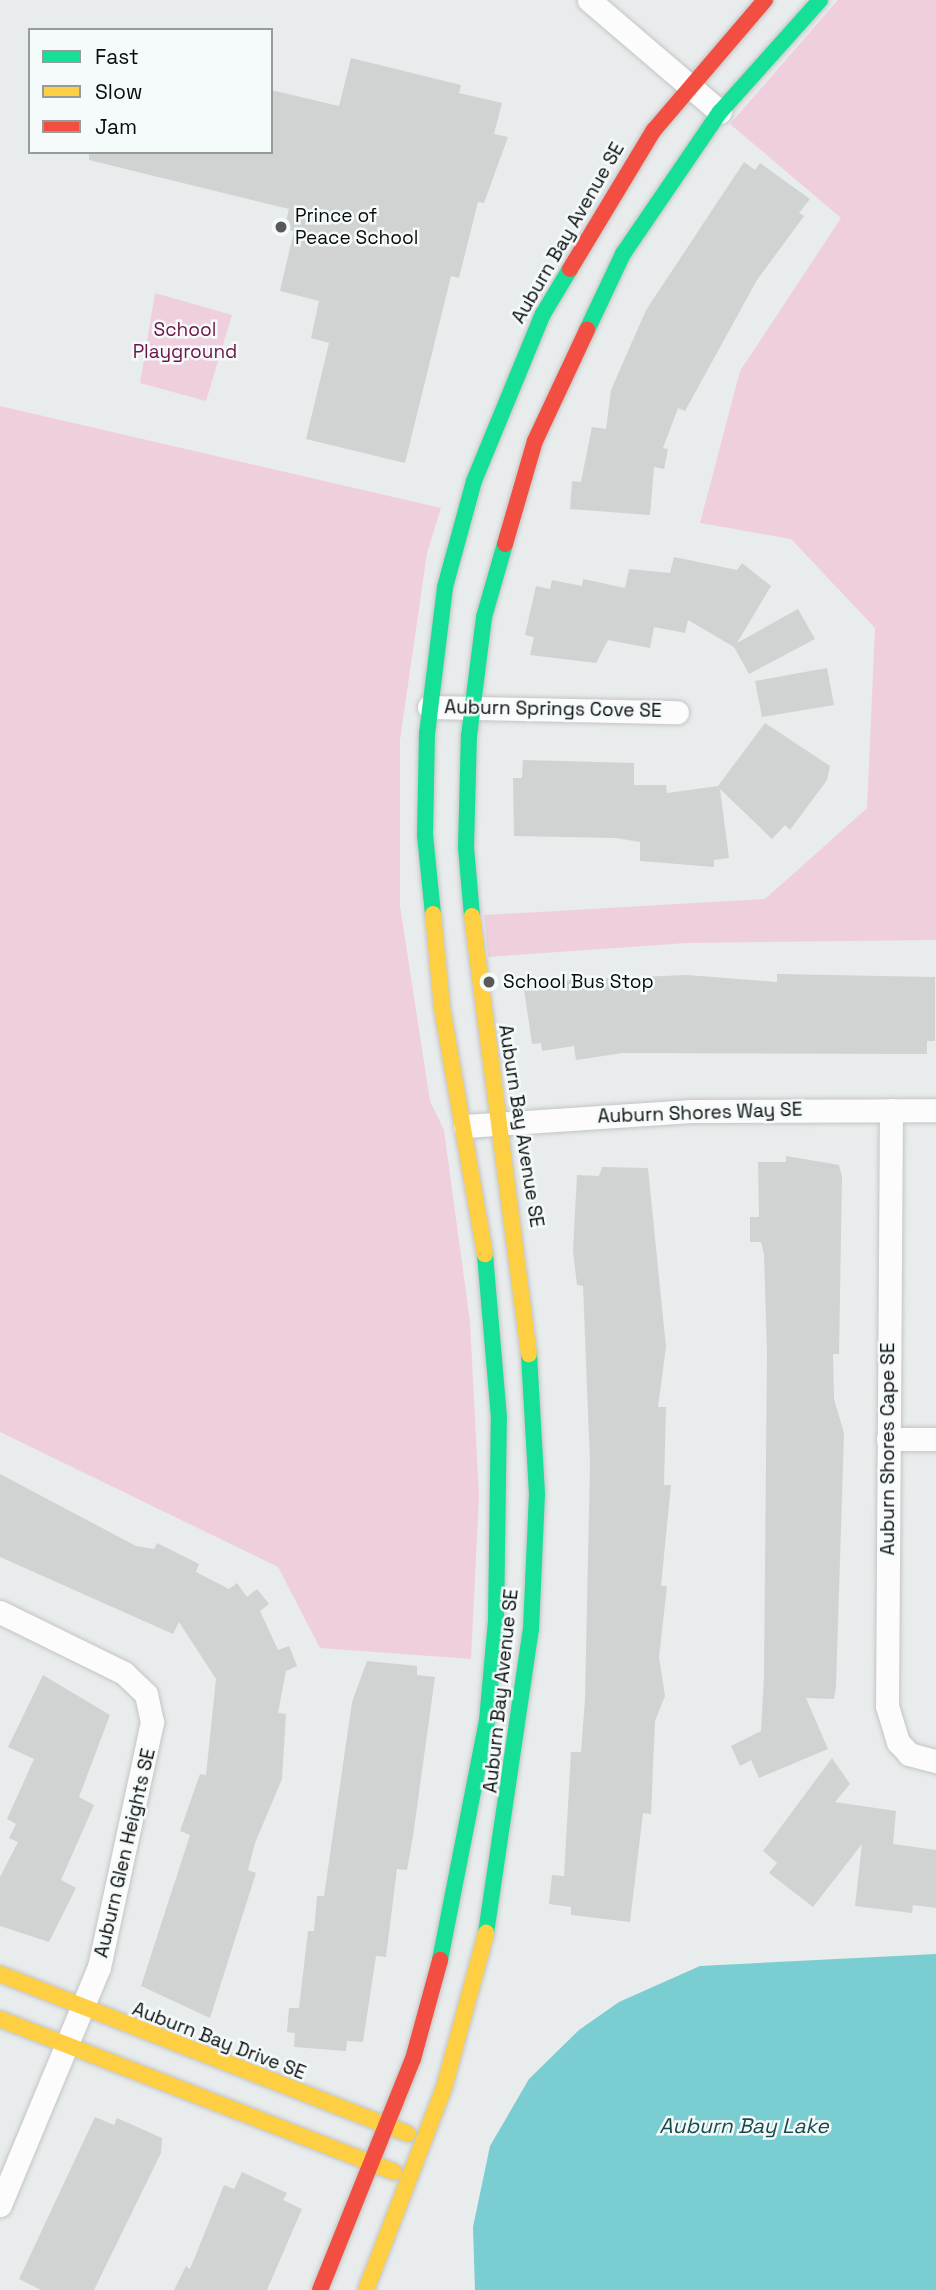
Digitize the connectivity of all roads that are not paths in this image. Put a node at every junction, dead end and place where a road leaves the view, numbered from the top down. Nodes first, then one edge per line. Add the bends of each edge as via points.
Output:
1 (589, 0) edge
2 (765, 0) edge
3 (820, 0) edge
4 (688, 85) junction
5 (720, 112) junction
6 (429, 706) junction
7 (472, 707) junction
8 (677, 712) dead end
9 (891, 1110) junction
10 (936, 1110) edge
11 (502, 1122) junction
12 (465, 1126) junction
13 (888, 1439) junction
14 (936, 1439) edge
15 (0, 1612) edge
16 (936, 1761) edge
17 (0, 1974) edge
18 (83, 2011) junction
19 (0, 2020) edge
20 (69, 2050) junction
21 (389, 2128) junction
22 (427, 2140) junction
23 (374, 2165) junction
24 (413, 2178) junction
25 (0, 2205) edge
26 (320, 2290) edge
27 (366, 2290) edge

1 - 4 street
2 - 4 street, Auburn Bay Avenue SE
3 - 5 street, Auburn Bay Avenue SE
4 - 5 street
4 - 6 street, Auburn Bay Avenue SE via 620,178 543,314 505,398 445,587
5 - 7 street, Auburn Bay Avenue SE via 623,254 568,361 505,533 484,617
6 - 7 street, Auburn Springs Cove SE
6 - 12 street, Auburn Bay Avenue SE via 424,806 429,914
7 - 8 street, Auburn Springs Cove SE
7 - 11 street, Auburn Bay Avenue SE via 466,794 469,900 480,1006
9 - 10 street, Auburn Shores Way SE
9 - 11 street, Auburn Shores Way SE via 692,1111
9 - 13 street, Auburn Shores Cape SE
11 - 12 street, Auburn Shores Way SE
11 - 22 street, Auburn Bay Avenue SE via 526,1297 537,1493 531,1630 490,1920
12 - 21 street, Auburn Bay Avenue SE via 488,1274 499,1418 496,1621 487,1721 453,1914
13 - 14 street
13 - 16 street, Auburn Shores Cape SE via 887,1706 898,1742 909,1754
15 - 18 street, Auburn Glen Heights SE via 124,1673 151,1709 136,1819
17 - 18 street, Auburn Bay Drive SE
18 - 20 street, Auburn Glen Heights SE
18 - 21 street, Auburn Bay Drive SE
19 - 20 street
20 - 23 street
20 - 25 street, Auburn Glen Heights SE
21 - 22 street, Auburn Bay Drive SE
21 - 23 street, Auburn Bay Avenue SE
22 - 24 street, Auburn Bay Avenue SE
23 - 24 street
23 - 26 street, Auburn Bay Avenue SE
24 - 27 street, Auburn Bay Avenue SE

